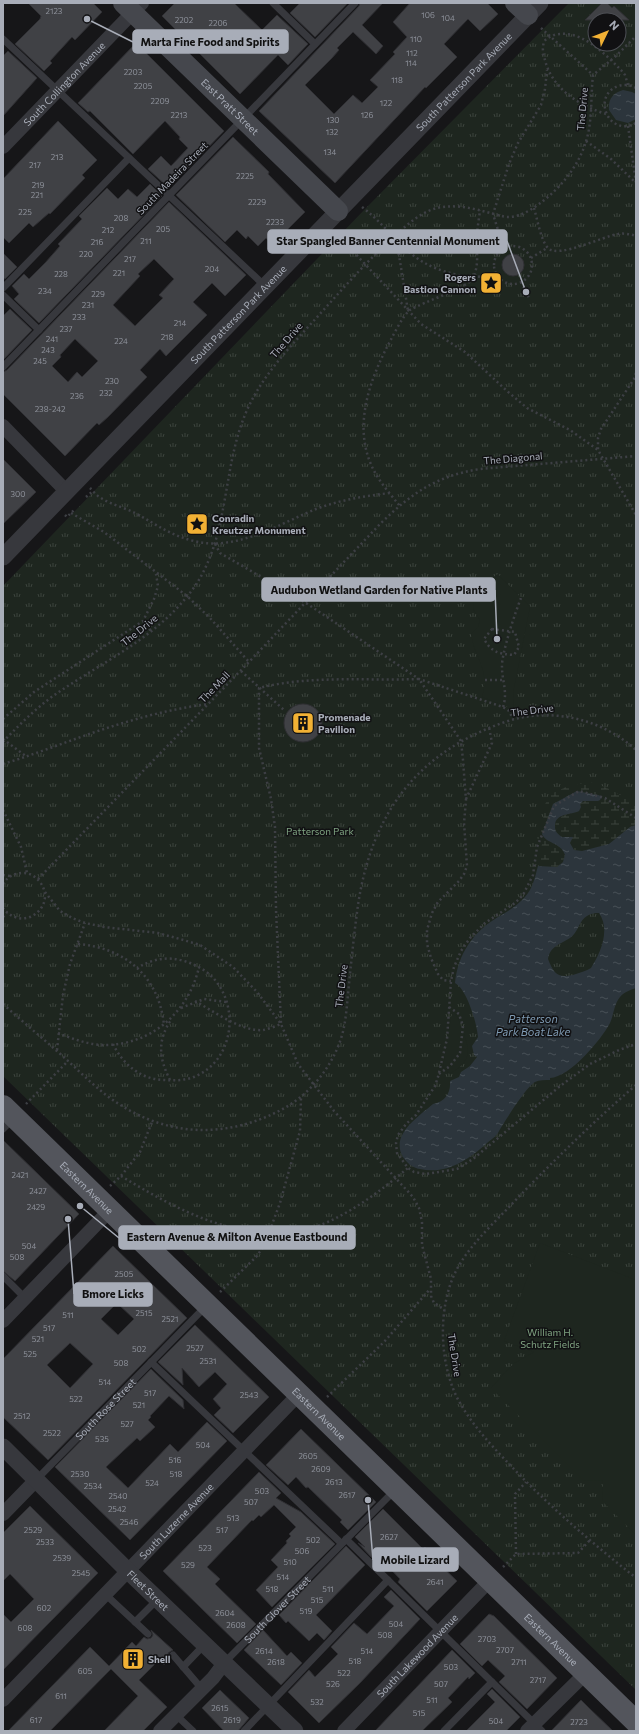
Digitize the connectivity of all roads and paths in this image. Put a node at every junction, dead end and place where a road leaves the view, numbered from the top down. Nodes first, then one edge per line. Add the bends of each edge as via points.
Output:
1 (273, 3) edge
2 (355, 3) edge
3 (133, 6) edge
4 (531, 12) edge
5 (636, 36) edge
6 (549, 37) junction
7 (3, 39) edge
8 (315, 44) junction
9 (612, 60) junction
10 (548, 70) junction
11 (593, 76) junction
12 (628, 85) junction
13 (636, 88) edge
14 (57, 91) junction
15 (591, 109) junction
16 (606, 114) junction
17 (243, 120) junction
18 (636, 123) edge
19 (628, 126) junction
20 (586, 141) junction
21 (3, 147) edge
22 (129, 158) junction
23 (636, 183) edge
24 (169, 196) junction
25 (534, 207) junction
26 (365, 209) dead end
27 (480, 210) junction
28 (338, 212) junction
29 (493, 214) junction
30 (339, 236) dead end
31 (636, 236) edge
32 (393, 238) junction
33 (506, 247) junction
34 (547, 248) junction
35 (531, 258) junction
36 (365, 264) junction
37 (496, 273) junction
38 (473, 278) junction
39 (521, 282) junction
40 (265, 286) junction
41 (3, 288) edge
42 (3, 295) edge
43 (529, 298) dead end
44 (408, 311) junction
45 (39, 330) junction
46 (3, 367) edge
47 (636, 373) edge
48 (635, 378) edge
49 (3, 426) edge
50 (598, 450) junction
51 (636, 456) edge
52 (604, 458) junction
53 (66, 491) junction
54 (390, 493) junction
55 (86, 497) dead end
56 (399, 505) junction
57 (74, 510) dead end
58 (71, 513) junction
59 (636, 515) edge
60 (67, 517) dead end
61 (215, 544) junction
62 (3, 557) edge
63 (156, 573) junction
64 (187, 596) junction
65 (521, 598) dead end
66 (306, 603) junction
67 (142, 622) junction
68 (151, 631) junction
69 (510, 631) junction
70 (504, 655) junction
71 (249, 662) junction
72 (241, 671) junction
73 (419, 679) junction
74 (485, 680) dead end
75 (504, 680) junction
76 (259, 688) junction
77 (208, 704) junction
78 (503, 707) junction
79 (284, 710) dead end
80 (3, 719) edge
81 (513, 719) junction
82 (489, 727) junction
83 (4, 741) edge
84 (461, 741) junction
85 (636, 750) edge
86 (27, 757) junction
87 (3, 764) edge
88 (466, 800) junction
89 (3, 810) edge
90 (636, 818) edge
91 (27, 873) junction
92 (3, 875) edge
93 (11, 876) junction
94 (38, 879) junction
95 (3, 884) edge
96 (45, 892) junction
97 (3, 908) edge
98 (7, 913) junction
99 (3, 917) edge
100 (85, 923) junction
101 (78, 944) junction
102 (199, 966) junction
103 (138, 968) junction
104 (451, 982) junction
105 (195, 1001) junction
106 (226, 1002) junction
107 (3, 1004) edge
108 (449, 1007) junction
109 (181, 1008) junction
110 (173, 1016) junction
111 (229, 1020) junction
112 (281, 1024) junction
113 (164, 1025) junction
114 (58, 1033) junction
115 (113, 1044) junction
116 (636, 1044) edge
117 (57, 1051) junction
118 (68, 1061) junction
119 (439, 1074) junction
120 (170, 1080) junction
121 (315, 1085) junction
122 (636, 1085) edge
123 (300, 1097) junction
124 (12, 1114) edge
125 (152, 1122) junction
126 (408, 1168) junction
127 (121, 1176) junction
128 (396, 1178) junction
129 (113, 1184) dead end
130 (110, 1210) junction
131 (268, 1234) junction
132 (3, 1276) edge
133 (430, 1289) junction
134 (25, 1298) junction
135 (214, 1298) junction
136 (445, 1310) junction
137 (3, 1321) edge
138 (151, 1362) junction
139 (299, 1394) junction
140 (327, 1397) dead end
141 (3, 1447) edge
142 (244, 1451) junction
143 (37, 1479) junction
144 (526, 1482) junction
145 (396, 1488) junction
146 (3, 1514) edge
147 (590, 1540) junction
148 (343, 1541) junction
149 (516, 1554) junction
150 (128, 1571) junction
151 (497, 1574) junction
152 (636, 1578) edge
153 (388, 1580) junction
154 (105, 1594) junction
155 (158, 1599) junction
156 (135, 1622) junction
157 (441, 1631) junction
158 (148, 1634) dead end
159 (205, 1644) junction
160 (173, 1656) dead end
161 (225, 1662) junction
162 (183, 1667) junction
163 (586, 1673) junction
164 (492, 1682) junction
165 (202, 1689) junction
166 (3, 1700) edge
167 (269, 1705) junction
168 (176, 1715) junction
169 (636, 1722) edge
170 (535, 1729) edge
171 (160, 1731) edge
172 (193, 1731) edge
173 (244, 1731) edge
174 (295, 1731) edge
175 (344, 1731) edge
176 (444, 1731) edge

1 - 8 lane
2 - 8 lane, South Madeira Street
3 - 14 street, South Collington Avenue
3 - 17 main road, East Pratt Street
4 - 6 path
4 - 28 street, South Patterson Park Avenue
5 - 9 path, The Drive
6 - 9 path via 558,34 580,38 593,44
6 - 10 path via 543,48
6 - 11 path
7 - 14 lane
8 - 17 lane, South Madeira Street
9 - 11 path, The Drive
9 - 12 path via 625,74
10 - 15 path via 567,94
10 - 29 path via 541,105 518,143
11 - 15 path, The Drive
12 - 13 path
12 - 16 path via 616,86 608,94 604,104
14 - 21 street, South Collington Avenue
14 - 22 lane
15 - 16 path
15 - 20 path, The Drive
16 - 19 path via 618,125
17 - 24 lane, South Madeira Street
17 - 28 main road, East Pratt Street
18 - 19 path
19 - 23 path
20 - 23 path via 611,159
20 - 25 path, The Drive via 574,169 549,196
22 - 24 lane
22 - 41 lane
24 - 40 lane
24 - 45 lane, South Madeira Street
25 - 29 path, The Drive via 509,217
25 - 34 path
26 - 32 path
27 - 29 path, The Drive
27 - 32 path, The Drive via 451,205 434,208 421,215
27 - 38 path via 476,237 478,262
28 - 40 street, South Patterson Park Avenue
29 - 33 path
30 - 36 path
31 - 34 path via 606,236 561,252
32 - 36 path, The Drive
32 - 38 path via 409,254 437,270
32 - 44 path via 399,255
33 - 35 path via 521,248
33 - 37 path via 494,260
34 - 35 path
35 - 39 path via 531,272
36 - 44 path
36 - 61 path, The Drive via 281,356 253,398 243,420 234,452
37 - 38 path
37 - 39 path via 506,283
38 - 44 path via 463,287
39 - 43 path
40 - 53 street, South Patterson Park Avenue
42 - 45 lane
44 - 50 path via 421,324 465,352 527,408 570,430
44 - 54 path via 377,368 363,417 363,440 370,463
45 - 46 lane, South Madeira Street
47 - 48 path
48 - 50 path via 601,429
49 - 53 street
50 - 52 path
51 - 52 path, The Diagonal
52 - 56 path, The Diagonal via 457,473 418,491
52 - 59 path
53 - 62 street, South Patterson Park Avenue
54 - 56 path
54 - 61 path via 359,496 316,509 248,538
55 - 61 path via 93,491 99,498 136,513 168,533 195,542
56 - 66 path, The Mall
57 - 58 path
58 - 60 path
58 - 63 path via 127,548
61 - 64 path, The Drive via 206,566
61 - 66 path via 220,553
63 - 64 path
63 - 67 path via 158,586 154,600
64 - 68 path, The Drive
64 - 71 path
65 - 69 path
66 - 71 path, The Mall
66 - 73 path
67 - 68 path
67 - 80 path via 34,692
68 - 83 path, The Drive via 126,651 51,698
69 - 70 path
69 - 70 path via 515,632 519,646 514,655
69 - 70 path via 492,629 484,639 488,647
70 - 75 path
71 - 72 path, The Mall
72 - 76 path
72 - 77 path, The Mall
73 - 76 path via 314,680
73 - 78 path
73 - 84 path
74 - 75 path
75 - 78 path via 506,692
76 - 79 path
76 - 112 path via 259,748 275,827
77 - 86 path via 170,710 129,721
77 - 94 path, The Mall
78 - 81 path via 509,711
81 - 82 path, The Drive
81 - 85 path, The Drive via 561,715 583,720 610,730
82 - 84 path, The Drive
82 - 88 path via 492,743
83 - 86 path
84 - 88 path
84 - 121 path, The Drive via 433,760 411,780 394,801 381,826 365,872 358,904 344,1028 336,1050
86 - 87 path
88 - 104 path via 464,823 467,866 459,881 438,902 427,930 427,944 438,974 443,980
89 - 91 path via 21,847
90 - 104 path via 605,798 579,791 554,806 537,846 533,875 523,895 515,904 485,923 470,938 460,951
91 - 93 path
91 - 94 path
92 - 93 path
93 - 95 path
94 - 96 path
96 - 98 path via 45,901 34,915 21,919
96 - 100 path via 60,911
97 - 98 path
98 - 99 path
100 - 101 path
100 - 112 path via 128,931 158,933 200,946 234,967
101 - 103 path via 105,949
101 - 114 path via 70,964 63,995
102 - 103 path via 170,958 151,961
102 - 106 path via 218,983
102 - 109 path
103 - 113 path via 160,1001
104 - 108 path
105 - 106 path via 212,999
105 - 109 path
105 - 111 path
106 - 111 path
107 - 117 path, The Drive
108 - 119 path via 447,1039
108 - 119 path via 459,1014 463,1026 460,1053 450,1066
109 - 110 path
110 - 113 path
110 - 120 path via 166,1028 160,1050
111 - 112 path via 255,1030 265,1030
111 - 120 path via 227,1044 208,1070 190,1078
112 - 121 path via 298,1064
113 - 115 path via 137,1039
114 - 115 path via 89,1043
114 - 117 path
115 - 120 path via 125,1063 133,1069 151,1078
116 - 126 path via 590,1064 457,1170 426,1174
117 - 118 path, The Drive
118 - 124 path
118 - 125 path, The Drive via 108,1097
119 - 126 path via 435,1086 398,1135 397,1152
121 - 123 path, The Drive
121 - 128 path via 334,1110
122 - 136 path, The Drive via 551,1163 471,1249 456,1270
123 - 125 path, The Drive via 286,1108 234,1128 206,1131
123 - 131 path via 300,1131 282,1196
124 - 130 main road, Eastern Avenue
125 - 127 path via 140,1152
126 - 128 path
127 - 129 path
127 - 131 path via 184,1212 228,1226
128 - 131 path via 351,1210 328,1221 286,1233
128 - 133 path via 419,1208 422,1245 431,1279
130 - 134 street
130 - 135 main road, Eastern Avenue
131 - 135 path via 264,1246 256,1257
132 - 134 lane
133 - 136 path via 434,1303
133 - 140 path via 384,1342
134 - 137 street
135 - 138 lane, South Rose Street
135 - 139 main road, Eastern Avenue
136 - 144 path, The Drive via 443,1346 449,1378 459,1402 472,1423
138 - 142 lane
138 - 143 lane, South Rose Street
139 - 142 street, South Luzerne Avenue
139 - 145 main road, Eastern Avenue
141 - 143 street, Fleet Street
142 - 148 lane
142 - 150 street, South Luzerne Avenue
143 - 146 street, South Rose Street
143 - 150 street, Fleet Street
144 - 147 path, The Drive
144 - 149 path via 515,1494
145 - 148 lane, South Glover Street
145 - 151 main road, Eastern Avenue
147 - 149 path via 578,1553
147 - 152 path, The Drive
148 - 153 lane
148 - 161 lane, South Glover Street
149 - 151 path
150 - 154 street, South Luzerne Avenue
150 - 155 street, Fleet Street
151 - 157 street, South Lakewood Avenue
151 - 163 main road, Eastern Avenue
153 - 157 lane
153 - 167 lane
154 - 156 lane
154 - 166 street, South Luzerne Avenue
155 - 156 lane
155 - 159 street, Fleet Street
156 - 158 lane
157 - 164 lane
157 - 175 street, South Lakewood Avenue
159 - 161 street, Fleet Street
159 - 162 lane
160 - 162 lane
161 - 165 street, South Glover Street
161 - 167 street, Fleet Street
162 - 165 lane
163 - 169 main road, Eastern Avenue
163 - 170 street
164 - 170 lane
164 - 176 lane
165 - 168 street, South Glover Street
167 - 173 lane
167 - 174 street, Fleet Street
168 - 171 street, South Glover Street
168 - 172 lane

